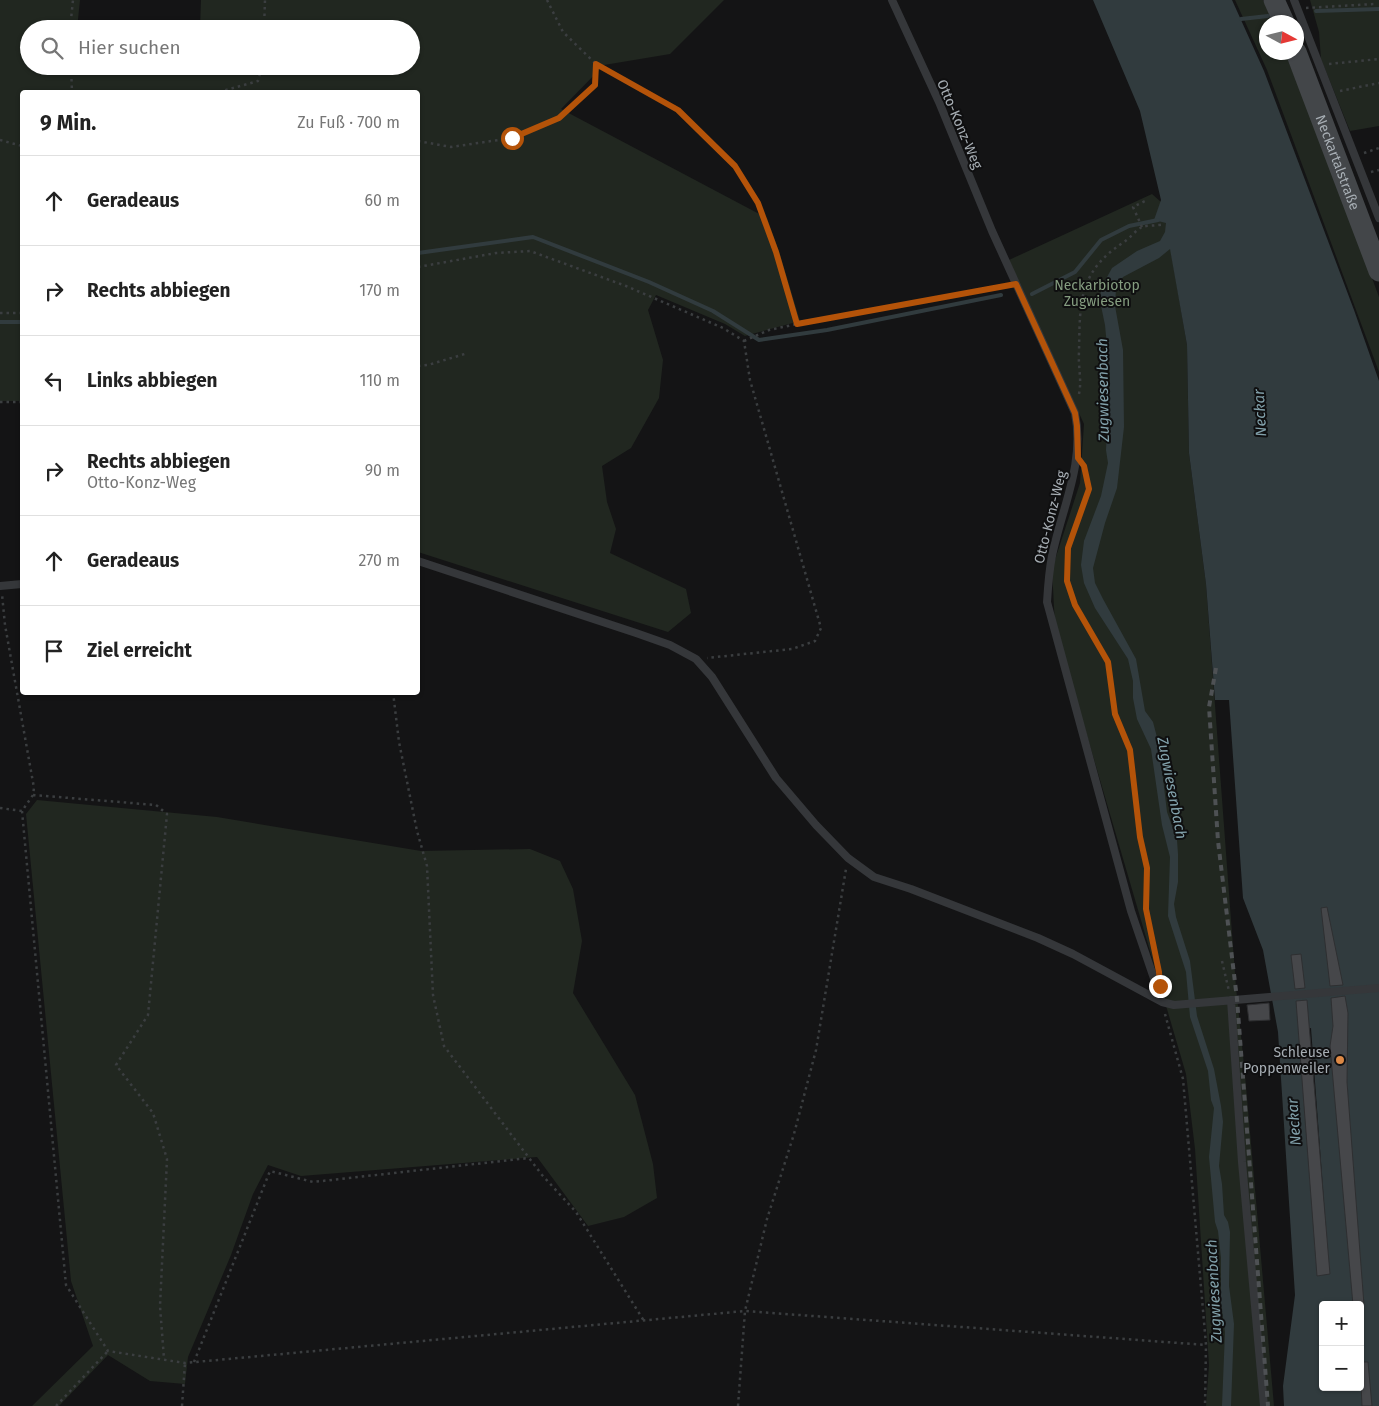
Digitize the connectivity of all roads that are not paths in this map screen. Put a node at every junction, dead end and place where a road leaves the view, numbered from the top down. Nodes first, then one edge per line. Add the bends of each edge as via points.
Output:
1 (892, 0) edge
2 (1274, 0) edge
3 (1294, 0) edge
4 (1291, 15) edge
5 (1304, 38) edge
6 (1299, 60) edge
7 (1379, 218) edge
8 (1379, 271) edge
9 (420, 562) edge
10 (20, 584) edge
11 (0, 586) edge
12 (1379, 988) edge
13 (1231, 1000) junction
14 (1162, 1002) junction
15 (1264, 1406) edge

1 - 14 lane, Otto-Konz-Weg via 1075,413 1078,458 1052,555 1047,602 1131,911
2 - 4 main road
3 - 4 lane
5 - 7 lane via 1331,92
6 - 8 main road, Neckartalstraße
9 - 14 lane via 636,632 696,659 712,677 776,778 848,858 874,877 920,892 1074,954
10 - 11 lane
12 - 13 lane
13 - 14 lane
13 - 15 lane

